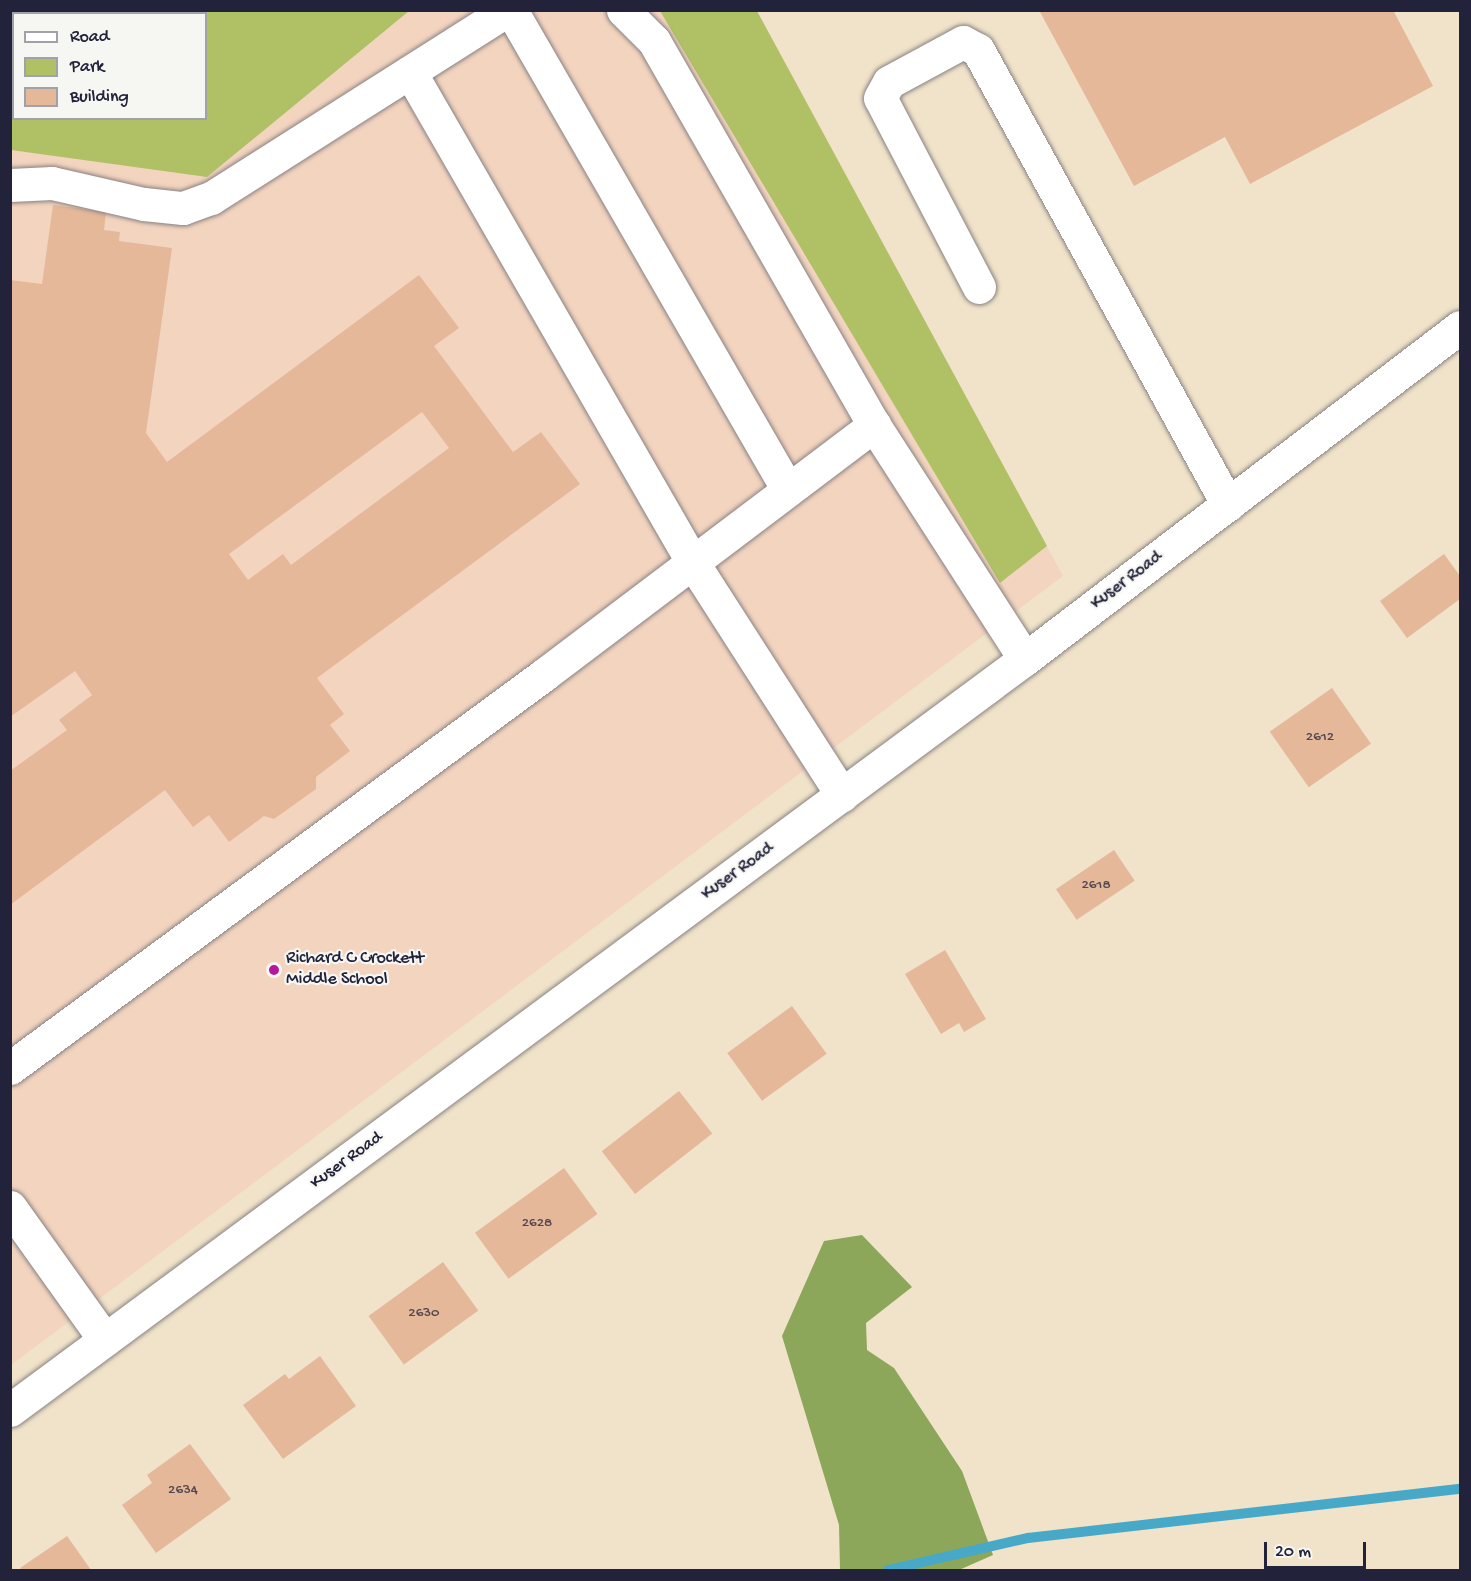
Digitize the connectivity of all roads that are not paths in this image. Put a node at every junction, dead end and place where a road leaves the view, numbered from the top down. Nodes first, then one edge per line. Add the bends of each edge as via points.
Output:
1 (509, 10) edge
2 (623, 10) edge
3 (410, 72) junction
4 (10, 185) edge
5 (979, 287) dead end
6 (1461, 327) edge
7 (874, 425) junction
8 (788, 490) junction
9 (1228, 505) junction
10 (693, 562) junction
11 (1025, 659) junction
12 (842, 795) junction
13 (10, 1068) edge
14 (10, 1208) edge
15 (105, 1340) junction
16 (10, 1410) edge

1 - 3 street
1 - 8 street
2 - 7 street via 654,41
3 - 4 street via 211,198 183,207 144,204 52,183
3 - 10 street
5 - 9 street via 880,98 889,82 963,42 978,50
6 - 9 street, Kuser Road
7 - 8 street
7 - 11 street
8 - 10 street
9 - 11 street, Kuser Road
10 - 12 street
10 - 13 street
11 - 12 street, Kuser Road
12 - 15 street, Kuser Road
14 - 15 street
15 - 16 street, Kuser Road

